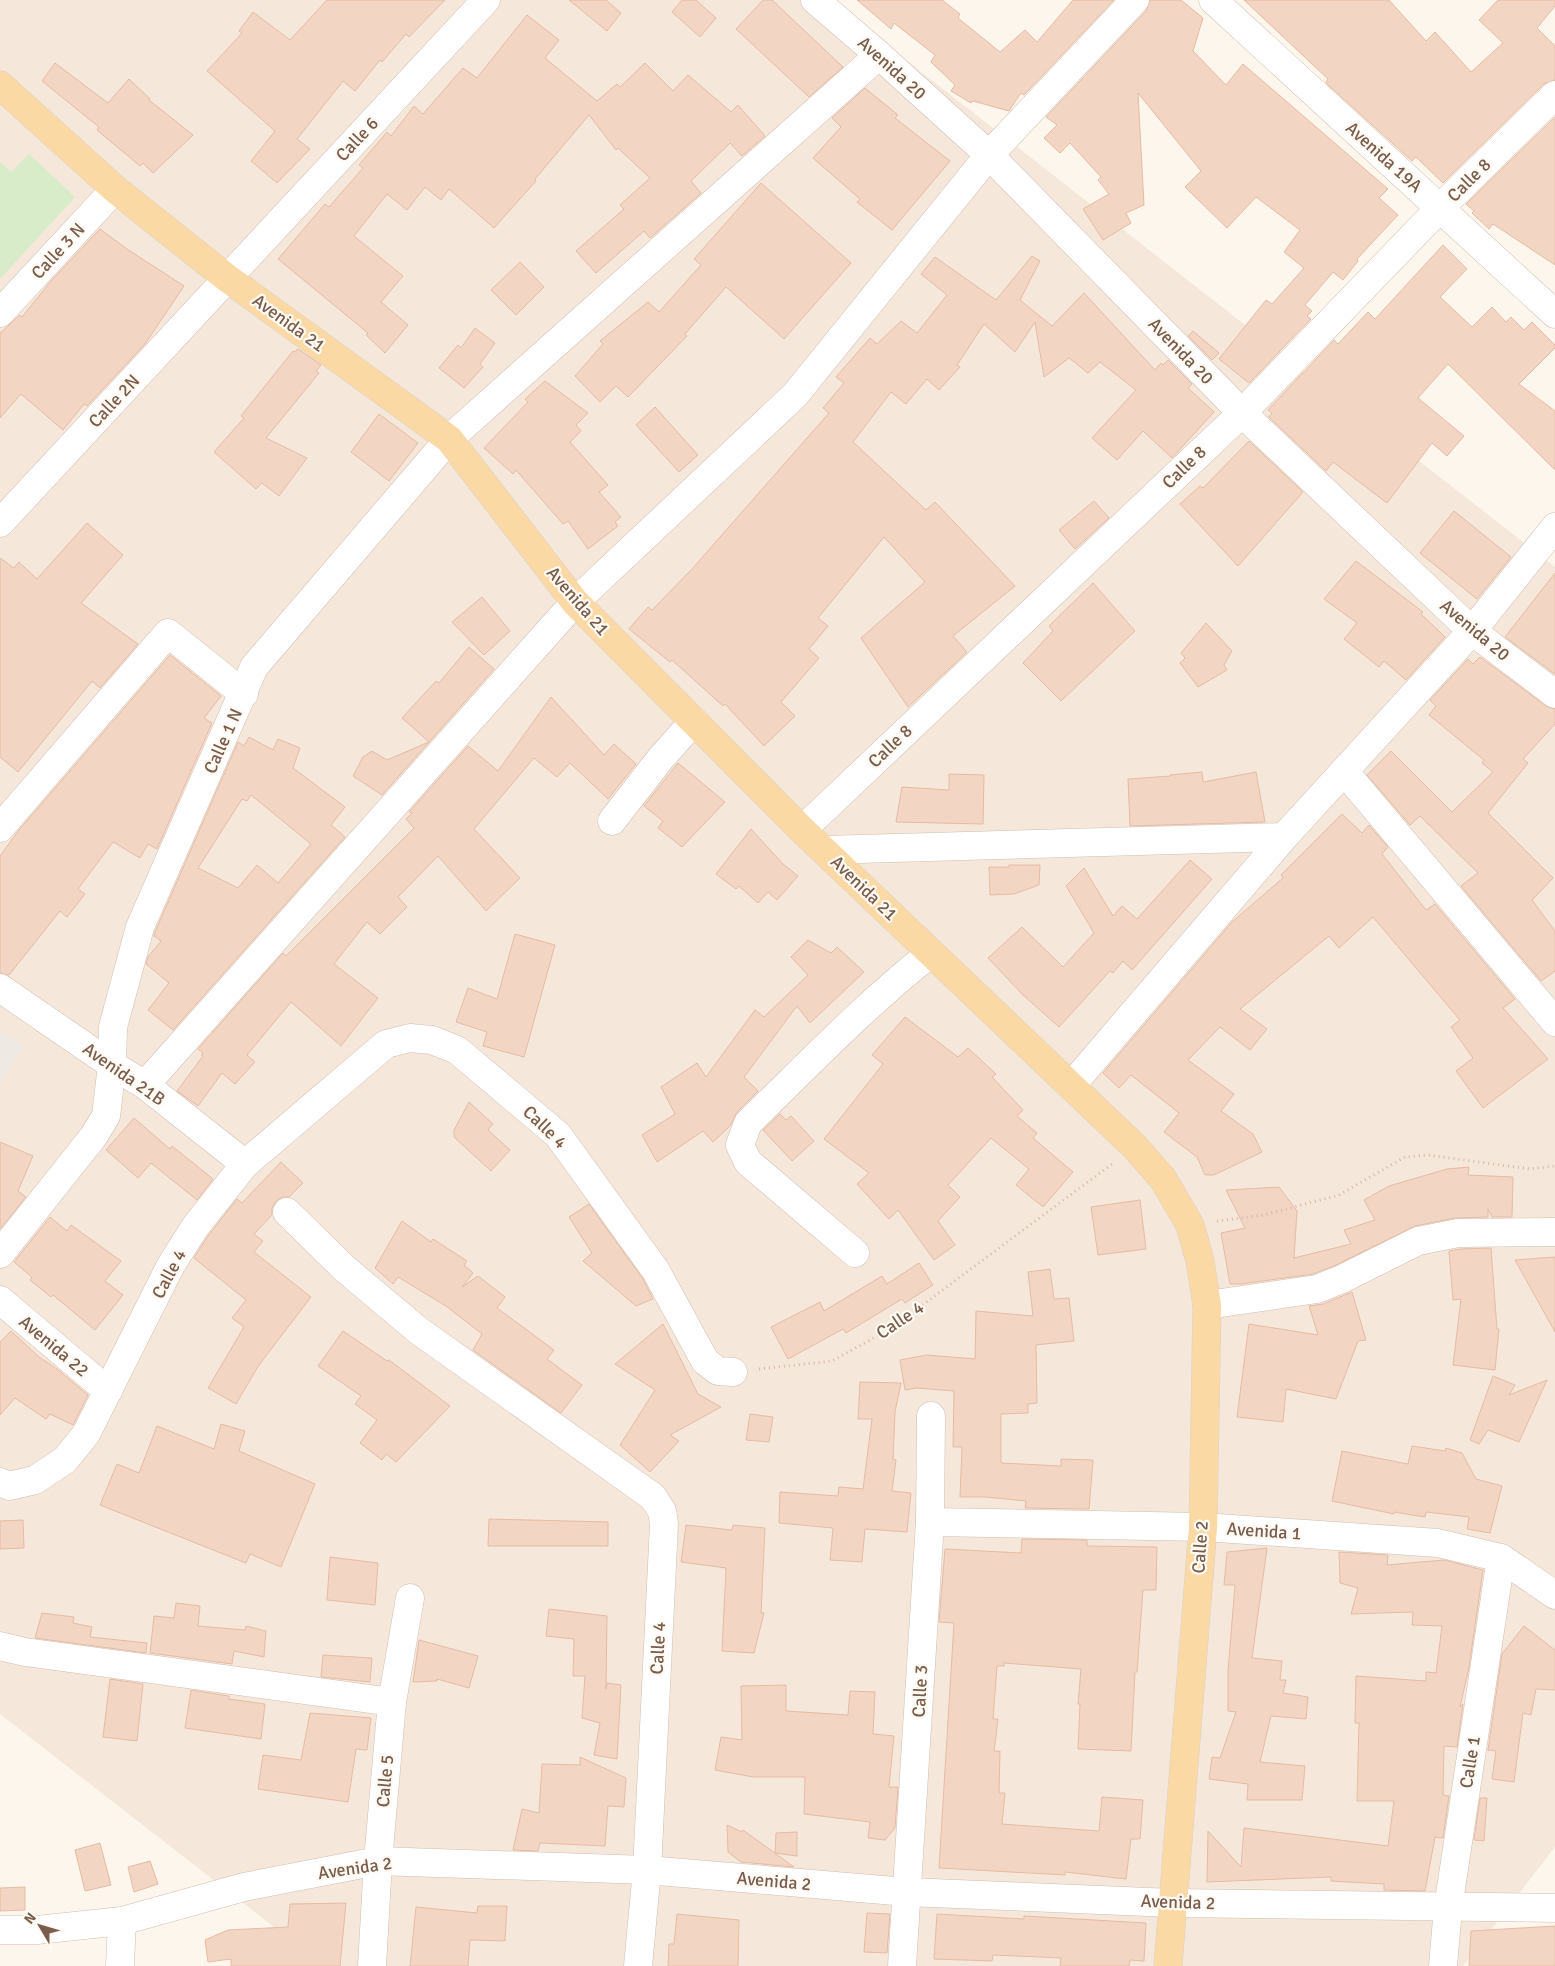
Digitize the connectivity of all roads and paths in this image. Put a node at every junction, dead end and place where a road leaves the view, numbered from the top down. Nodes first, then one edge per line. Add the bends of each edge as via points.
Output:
1 (486, 0) edge
2 (814, 0) edge
3 (1135, 0) edge
4 (1212, 0) edge
5 (878, 55) junction
6 (0, 85) edge
7 (1555, 95) edge
8 (989, 155) junction
9 (115, 189) junction
10 (1440, 208) junction
11 (227, 278) junction
12 (0, 313) edge
13 (1555, 314) edge
14 (1242, 413) junction
15 (449, 438) junction
16 (0, 523) edge
17 (1555, 527) edge
18 (575, 602) junction
19 (1472, 631) junction
20 (244, 694) junction
21 (1555, 694) edge
22 (694, 721) junction
23 (1344, 771) junction
24 (612, 821) dead end
25 (0, 828) edge
26 (802, 830) junction
27 (1284, 837) junction
28 (824, 850) junction
29 (931, 953) junction
30 (0, 988) edge
31 (1555, 1022) edge
32 (112, 1065) junction
33 (145, 1085) junction
34 (1071, 1086) junction
35 (1135, 1147) junction
36 (245, 1164) junction
37 (1555, 1166) edge
38 (287, 1212) dead end
39 (1190, 1225) junction
40 (1555, 1232) edge
41 (855, 1253) dead end
42 (0, 1254) edge
43 (0, 1300) edge
44 (1207, 1305) junction
45 (733, 1372) joint
46 (108, 1391) junction
47 (931, 1416) dead end
48 (4, 1484) edge
49 (930, 1522) junction
50 (1202, 1527) junction
51 (1501, 1558) junction
52 (1555, 1595) edge
53 (410, 1598) dead end
54 (0, 1646) edge
55 (392, 1702) junction
56 (378, 1861) junction
57 (647, 1870) junction
58 (908, 1892) junction
59 (1172, 1903) junction
60 (1448, 1908) junction
61 (1555, 1908) edge
62 (122, 1922) junction
63 (0, 1930) edge
64 (120, 1966) edge
65 (372, 1966) edge
66 (638, 1966) edge
67 (902, 1966) edge
68 (1168, 1966) edge
69 (1444, 1966) edge

1 - 11 street, Calle 6
2 - 5 street, Avenida 20
3 - 8 street
4 - 10 street, Avenida 19A
5 - 8 street, Avenida 20
5 - 15 street
6 - 9 main road, Avenida 21
7 - 10 street, Calle 8
8 - 14 street, Avenida 20
8 - 18 street via 795,395
9 - 11 main road, Avenida 21
9 - 12 street, Calle 3 N
10 - 13 street, Avenida 19A
10 - 14 street, Calle 8
11 - 15 main road, Avenida 21
11 - 16 street, Calle 2N
14 - 19 street, Avenida 20
14 - 26 street, Calle 8
15 - 18 main road, Avenida 21
15 - 20 street via 254,667
17 - 19 street
18 - 22 main road, Avenida 21
18 - 33 street
19 - 21 street, Avenida 20
19 - 23 street
20 - 25 street, Calle 1 N via 168,633
20 - 32 street, Calle 1 N via 140,927 113,1027
22 - 24 street via 660,758
22 - 26 main road, Avenida 21
23 - 27 street
23 - 31 street
26 - 28 main road, Avenida 21
27 - 28 street
27 - 34 street
28 - 29 main road, Avenida 21
29 - 34 main road, Avenida 21
29 - 41 street via 906,972 748,1123 740,1145 748,1162
30 - 32 street, Avenida 21B
32 - 33 street, Avenida 21B
32 - 42 street, Calle 1 N via 106,1116
33 - 36 street, Avenida 21B
34 - 35 main road, Avenida 21
35 - 39 main road, Calle 2 via 1163,1179
35 - 45 path, Calle 4 via 890,1329 832,1361
36 - 45 street, Calle 4 via 386,1044 410,1038 432,1040 457,1050 558,1135 656,1271 705,1361 718,1371
36 - 46 street, Calle 4 via 195,1227 171,1264
37 - 39 path via 1530,1169 1428,1155 1405,1158 1339,1195 1264,1215
38 - 57 street, Calle 4 via 345,1269 420,1332 653,1497 662,1511 664,1524
39 - 44 main road, Calle 2
40 - 44 street via 1458,1233 1418,1240 1342,1279 1317,1288
43 - 46 street, Avenida 22
44 - 50 main road, Calle 2
46 - 48 street, Calle 4 via 86,1434 65,1460 35,1480
47 - 49 street, Calle 3
49 - 50 street, Avenida 1
49 - 58 street, Calle 3
50 - 51 street, Avenida 1 via 1438,1543
50 - 59 main road, Calle 2
51 - 52 street, Avenida 1
51 - 60 street, Calle 1
53 - 55 street, Calle 5
54 - 55 street
55 - 56 street, Calle 5
56 - 57 street, Avenida 2
56 - 62 street, Avenida 2 via 244,1887
56 - 65 street, Calle 5
57 - 58 street, Avenida 2
57 - 66 street, Calle 4
58 - 59 street, Avenida 2
58 - 67 street, Calle 3
59 - 60 street, Avenida 2
59 - 68 main road, Calle 2
60 - 61 street, Avenida 2
60 - 69 street, Calle 1
62 - 63 street, Avenida 2
62 - 64 street

